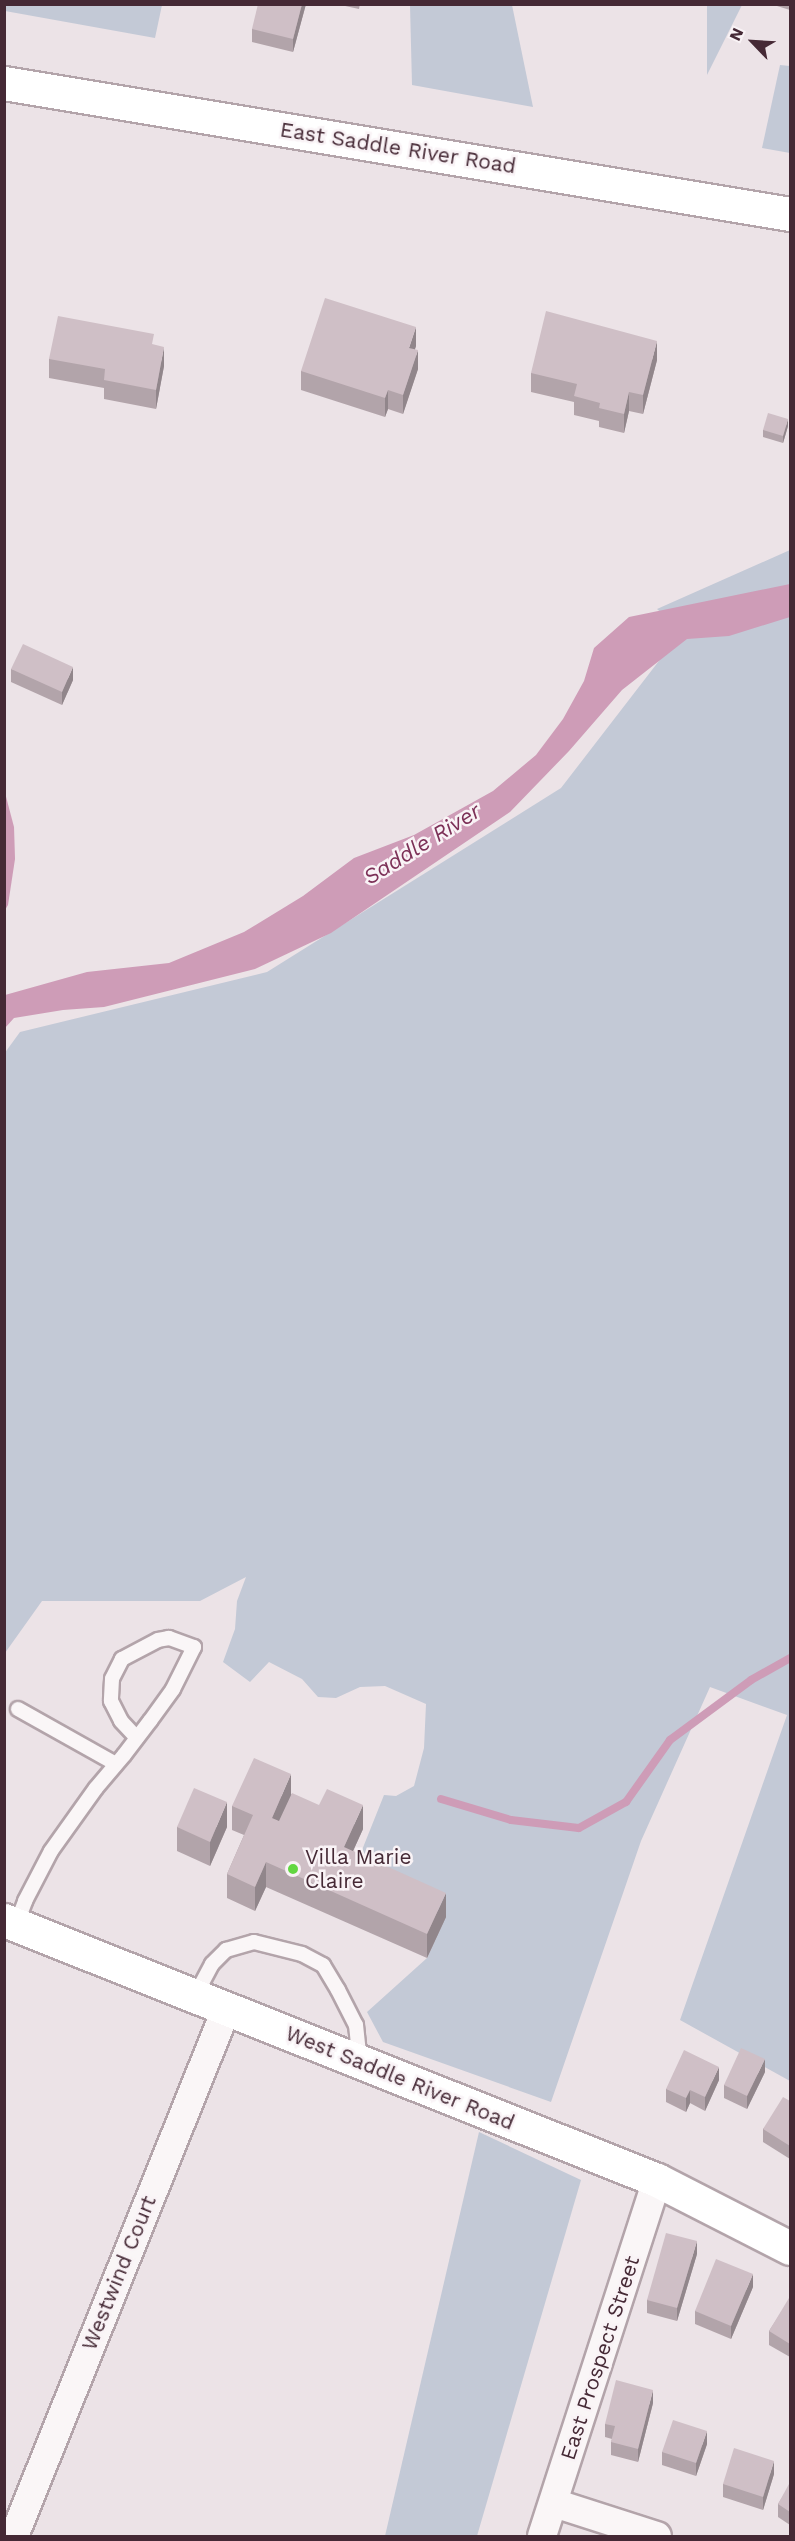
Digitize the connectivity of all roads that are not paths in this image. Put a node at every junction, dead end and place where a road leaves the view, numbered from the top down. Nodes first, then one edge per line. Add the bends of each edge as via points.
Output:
1 (4, 83) edge
2 (790, 214) edge
3 (18, 1709) dead end
4 (137, 1738) junction
5 (116, 1764) junction
6 (10, 1923) edge
7 (194, 1998) junction
8 (226, 2010) junction
9 (361, 2063) junction
10 (657, 2180) junction
11 (790, 2248) edge
12 (554, 2504) junction
13 (14, 2536) edge
14 (542, 2536) edge
15 (657, 2536) edge

1 - 2 street, East Saddle River Road
3 - 5 lane
4 - 4 lane via 173,1689 195,1647 170,1638 122,1659 112,1679 111,1701 121,1721
4 - 5 lane
5 - 6 lane via 51,1851
6 - 7 street, West Saddle River Road
7 - 8 street, West Saddle River Road
7 - 9 lane via 212,1964 226,1950 254,1942 302,1954 323,1965 338,1990 356,2025
8 - 9 street, West Saddle River Road
8 - 13 street, Westwind Court
9 - 10 street, West Saddle River Road
10 - 11 street, West Saddle River Road
10 - 12 street, East Prospect Street
12 - 14 street, East Prospect Street
12 - 15 street

